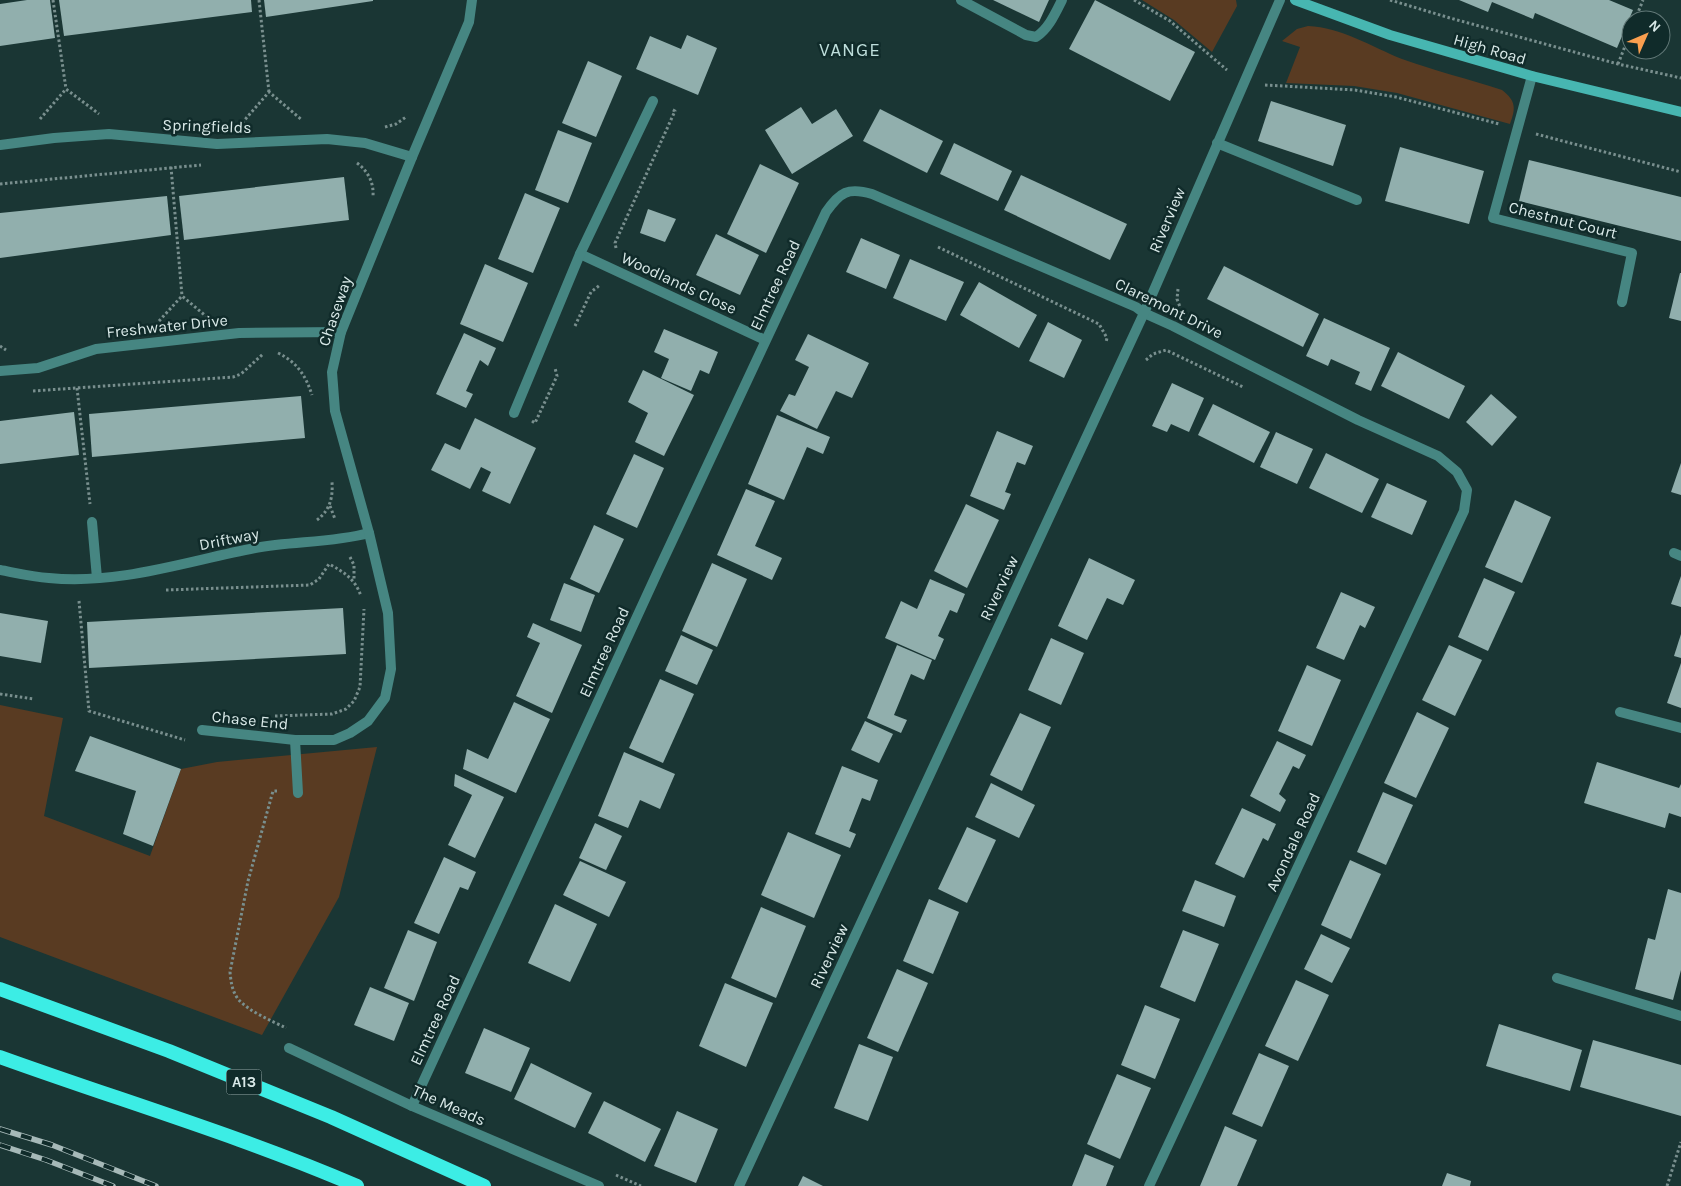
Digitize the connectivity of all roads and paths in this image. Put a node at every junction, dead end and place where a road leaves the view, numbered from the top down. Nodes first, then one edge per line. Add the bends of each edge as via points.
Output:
1 (53, 0) edge
2 (258, 0) edge
3 (472, 0) edge
4 (961, 0) edge
5 (1062, 0) edge
6 (1280, 0) edge
7 (1295, 0) edge
8 (1390, 0) edge
9 (1621, 56) edge
10 (1618, 64) junction
11 (1532, 76) junction
12 (1681, 78) edge
13 (1261, 85) dead end
14 (66, 89) junction
15 (269, 92) junction
16 (653, 101) dead end
17 (411, 112) dead end
18 (1681, 112) edge
19 (102, 117) dead end
20 (38, 122) dead end
21 (305, 123) dead end
22 (238, 127) dead end
23 (378, 128) dead end
24 (1518, 129) junction
25 (1217, 143) junction
26 (0, 145) edge
27 (412, 157) junction
28 (355, 162) dead end
29 (210, 164) dead end
30 (171, 166) junction
31 (1681, 172) edge
32 (0, 184) edge
33 (1357, 200) dead end
34 (372, 204) dead end
35 (826, 212) joint
36 (930, 243) dead end
37 (580, 254) junction
38 (1178, 289) dead end
39 (182, 296) junction
40 (1622, 302) dead end
41 (1182, 309) dead end
42 (1144, 313) junction
43 (208, 318) dead end
44 (154, 326) dead end
45 (341, 332) junction
46 (765, 340) junction
47 (0, 346) edge
48 (1105, 347) dead end
49 (8, 350) dead end
50 (269, 352) dead end
51 (277, 353) dead end
52 (1144, 364) dead end
53 (0, 371) edge
54 (77, 388) junction
55 (1245, 388) dead end
56 (29, 391) dead end
57 (314, 403) dead end
58 (514, 413) dead end
59 (332, 476) dead end
60 (1464, 511) joint
61 (92, 522) joint
62 (316, 522) dead end
63 (368, 533) junction
64 (0, 570) edge
65 (97, 578) junction
66 (160, 590) dead end
67 (88, 600) dead end
68 (0, 694) edge
69 (34, 699) dead end
70 (1620, 712) dead end
71 (274, 716) dead end
72 (1681, 728) edge
73 (202, 730) joint
74 (295, 740) junction
75 (334, 740) joint
76 (298, 793) joint
77 (1557, 978) dead end
78 (0, 989) edge
79 (1681, 1016) edge
80 (289, 1048) joint
81 (0, 1057) edge
82 (412, 1106) junction
83 (1681, 1142) edge
84 (357, 1186) edge
85 (484, 1186) edge
86 (599, 1186) edge
87 (739, 1186) edge
88 (1149, 1186) edge
89 (1667, 1186) edge

1 - 14 path
2 - 15 path
3 - 27 street, Chaseway via 469,22
4 - 5 street via 1026,35 1036,37 1051,22
6 - 25 street, Riverview
7 - 11 main road, High Road via 1390,36
8 - 10 path
9 - 10 path
10 - 12 path
11 - 18 main road, High Road
11 - 24 street, Chestnut Court
13 - 24 path via 1356,90 1396,97
14 - 19 path
14 - 20 path
15 - 21 path
15 - 22 path
16 - 37 street
17 - 23 path via 396,124
24 - 31 path
24 - 40 street, Chestnut Court via 1493,218 1632,253
25 - 33 street
25 - 42 street, Riverview
26 - 27 street, Springfields via 109,134 217,144 327,138 366,143
27 - 45 street, Chaseway
28 - 34 path via 370,176
29 - 30 path
30 - 32 path
30 - 39 path
35 - 42 street, Claremont Drive via 835,199 846,192 859,190 872,194
35 - 46 street, Elmtree Road
36 - 48 path via 1099,324 1107,338
37 - 46 street, Woodlands Close
37 - 58 street
38 - 41 path via 1177,299
39 - 43 path
39 - 44 path
42 - 60 street, Claremont Drive via 1358,420 1438,456 1457,472 1467,490
42 - 87 street, Riverview
45 - 53 street, Freshwater Drive via 239,333 96,349 38,368
45 - 63 street, Chaseway via 332,372 335,411
46 - 82 street, Elmtree Road
47 - 49 path
50 - 54 path via 233,377
51 - 57 path via 297,365 306,378
52 - 55 path via 1153,354 1166,350
54 - 56 path
54 - 61 path
59 - 62 path via 330,506
60 - 88 street, Avondale Road
61 - 65 street
63 - 65 street, Driftway via 343,539 258,548 144,572
63 - 75 street, Chaseway via 388,613 391,669 385,698 368,721
64 - 65 street, Driftway via 50,578
66 - 71 path via 310,585 319,579 329,564 354,580 364,611 360,687 354,701 346,709 332,714
67 - 73 path via 79,601 89,711 198,743
68 - 69 path
70 - 72 street
73 - 74 street, Chase End
74 - 75 street, Chase End
74 - 76 street, Chase End
76 - 80 path via 273,791 248,881 230,972 238,999 289,1030
77 - 79 street
78 - 85 highway, A13 via 169,1051 331,1117
80 - 82 street, The Meads
81 - 84 highway via 318,1169
82 - 86 street, The Meads
83 - 89 path

